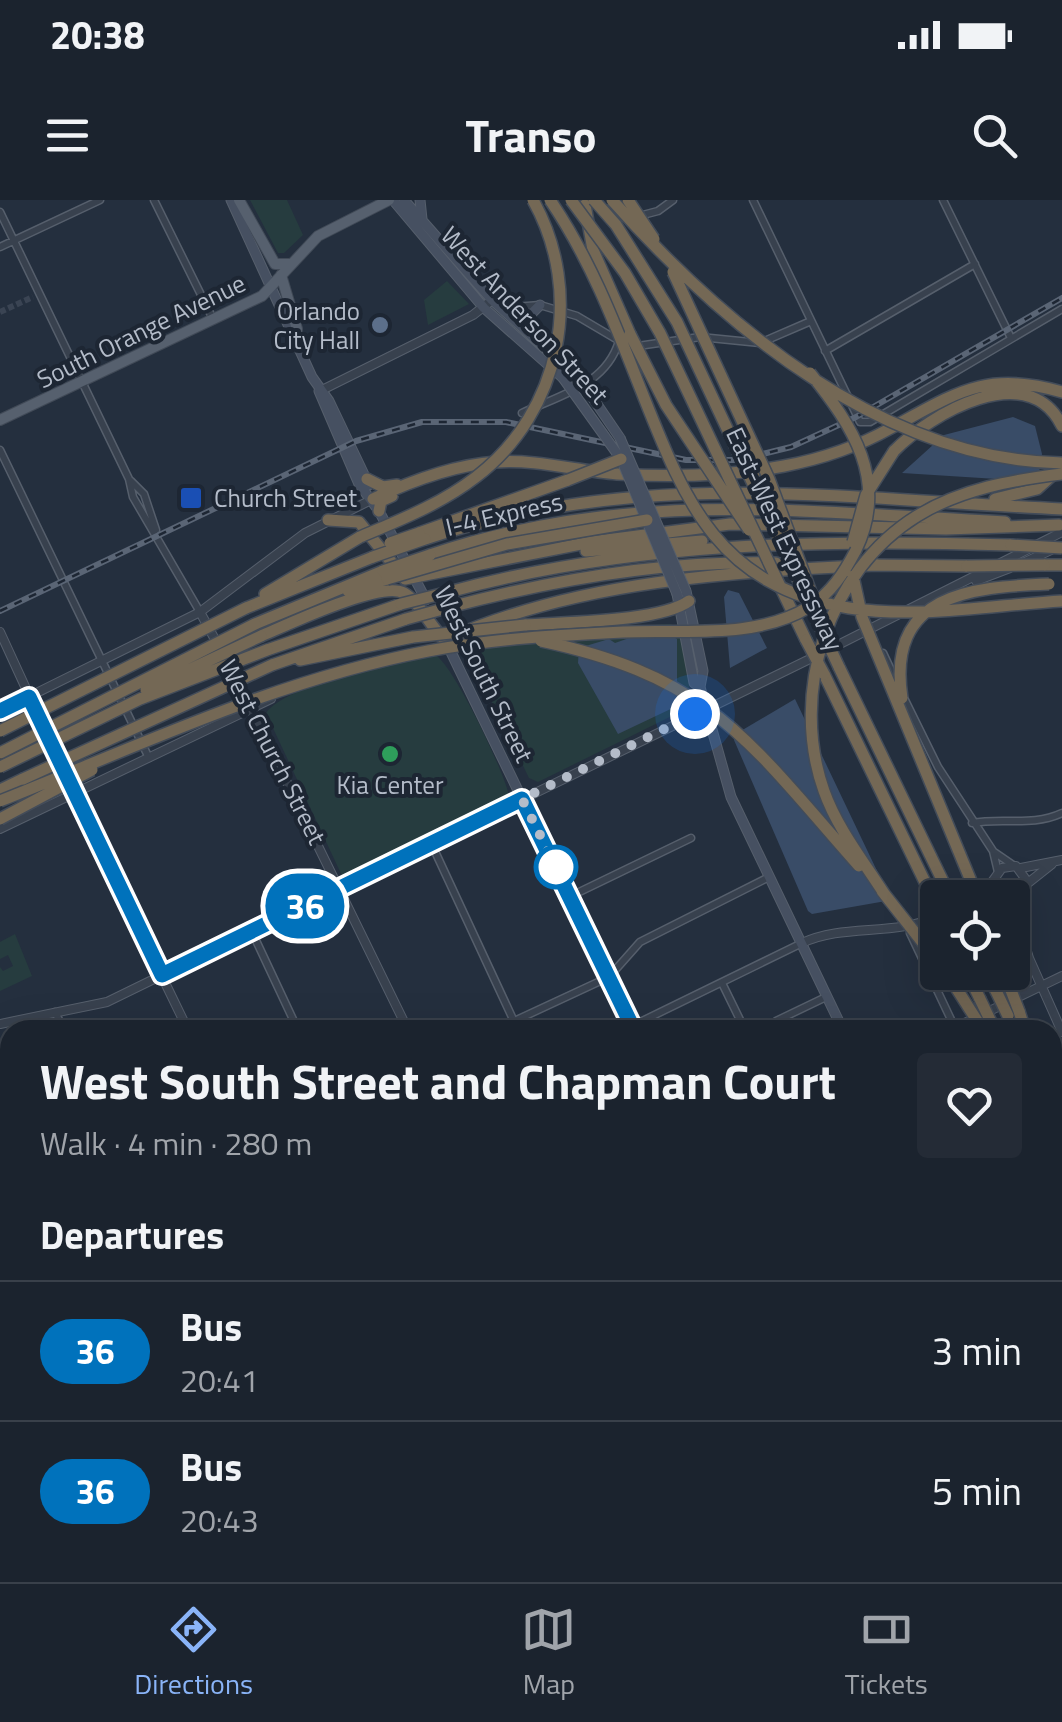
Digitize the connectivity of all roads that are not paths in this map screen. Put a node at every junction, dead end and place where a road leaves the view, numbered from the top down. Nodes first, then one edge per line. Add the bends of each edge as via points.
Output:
1 (100, 200) edge
2 (154, 200) edge
3 (232, 200) edge
4 (239, 200) edge
5 (391, 200) edge
6 (404, 200) edge
7 (420, 200) edge
8 (533, 200) edge
9 (550, 200) edge
10 (612, 200) edge
11 (628, 200) edge
12 (673, 200) edge
13 (753, 200) edge
14 (943, 200) edge
15 (582, 201) edge
16 (0, 212) edge
17 (423, 222) junction
18 (14, 240) junction
19 (0, 247) edge
20 (290, 264) junction
21 (975, 264) junction
22 (280, 275) junction
23 (272, 285) junction
24 (488, 304) junction
25 (540, 305) junction
26 (501, 308) junction
27 (1062, 310) edge
28 (213, 320) junction
29 (810, 322) junction
30 (295, 337) junction
31 (624, 337) junction
32 (1012, 338) junction
33 (541, 342) junction
34 (825, 351) junction
35 (810, 372) junction
36 (567, 374) junction
37 (81, 382) junction
38 (319, 391) junction
39 (1062, 392) edge
40 (522, 413) dead end
41 (0, 420) edge
42 (1062, 426) edge
43 (0, 450) edge
44 (626, 459) junction
45 (520, 462) junction
46 (1062, 463) edge
47 (1062, 474) edge
48 (129, 479) junction
49 (367, 480) junction
50 (140, 488) junction
51 (144, 496) junction
52 (133, 497) junction
53 (974, 501) junction
54 (376, 505) junction
55 (1062, 509) edge
56 (653, 519) junction
57 (328, 520) junction
58 (1031, 526) junction
59 (1061, 527) edge
60 (156, 532) junction
61 (422, 536) junction
62 (816, 541) junction
63 (1062, 546) edge
64 (767, 554) junction
65 (878, 565) junction
66 (1062, 566) edge
67 (385, 575) junction
68 (416, 581) junction
69 (1056, 584) edge
70 (953, 590) junction
71 (683, 598) junction
72 (1062, 601) edge
73 (246, 608) junction
74 (200, 612) junction
75 (872, 629) junction
76 (258, 630) junction
77 (0, 632) edge
78 (526, 632) junction
79 (823, 632) junction
80 (445, 640) junction
81 (101, 660) junction
82 (275, 663) junction
83 (29, 697) junction
84 (254, 708) junction
85 (705, 709) junction
86 (0, 711) edge
87 (907, 722) junction
88 (0, 731) edge
89 (67, 733) junction
90 (0, 752) edge
91 (108, 759) junction
92 (149, 760) junction
93 (0, 767) edge
94 (0, 790) edge
95 (74, 794) junction
96 (522, 799) junction
97 (0, 801) edge
98 (1062, 813) edge
99 (0, 819) edge
100 (972, 823) junction
101 (0, 829) edge
102 (691, 838) dead end
103 (432, 845) junction
104 (993, 851) junction
105 (1059, 861) edge
106 (1017, 867) junction
107 (997, 875) junction
108 (770, 877) junction
109 (924, 880) edge
110 (942, 880) edge
111 (972, 880) edge
112 (993, 880) edge
113 (1000, 880) edge
114 (1022, 880) edge
115 (1030, 884) edge
116 (341, 889) junction
117 (885, 895) junction
118 (571, 896) junction
119 (920, 921) edge
120 (907, 928) junction
121 (252, 932) junction
122 (920, 939) edge
123 (802, 943) junction
124 (1030, 950) edge
125 (162, 975) junction
126 (609, 976) junction
127 (1062, 976) edge
128 (722, 983) junction
129 (1040, 986) junction
130 (960, 990) edge
131 (976, 990) edge
132 (995, 990) edge
133 (1008, 990) edge
134 (828, 996) junction
135 (55, 1012) junction
136 (1013, 1013) junction
137 (18, 1020) edge
138 (59, 1020) edge
139 (183, 1020) edge
140 (293, 1020) edge
141 (403, 1020) edge
142 (514, 1020) edge
143 (516, 1020) edge
144 (629, 1020) edge
145 (649, 1020) edge
146 (741, 1020) edge
147 (778, 1020) edge
148 (839, 1020) edge
149 (950, 1020) edge
150 (972, 1020) edge
151 (984, 1020) edge
152 (987, 1020) edge
153 (1013, 1020) edge
154 (1018, 1020) edge
155 (1056, 1020) edge

1 - 18 street
2 - 28 street
3 - 23 main road, West South Street
4 - 20 main road via 275,264
5 - 20 main road, South Orange Avenue via 328,229
5 - 24 main road, West Anderson Street
6 - 17 main road, West Anderson Street
7 - 17 main road
8 - 73 highway, bridge via 551,240 561,292 557,345 537,404 512,443 432,505 295,572
9 - 72 highway, bridge via 592,273 685,498 717,540 757,574 805,598 882,611
10 - 35 highway, bridge via 697,290 746,332
11 - 79 highway, bridge via 678,280 741,417
12 - 15 street via 630,216
13 - 29 street
14 - 21 street
15 - 31 highway
15 - 64 highway, East-West Expressway, bridge via 660,334
15 - 79 highway, East-West Expressway, bridge via 616,224 677,322
16 - 18 street, West Church Street
17 - 24 main road, West Anderson Street
18 - 19 street
18 - 37 street, West Church Street
20 - 22 main road, South Orange Avenue
21 - 32 street
21 - 34 street
22 - 23 main road, South Orange Avenue
22 - 30 main road
23 - 28 main road, South Orange Avenue
23 - 30 main road, West South Street
24 - 26 main road, West Anderson Street
24 - 36 main road, West Anderson Street
24 - 38 street
25 - 26 street
25 - 31 street
25 - 33 main road via 528,320
26 - 33 main road, West Anderson Street
27 - 32 street
28 - 37 main road, South Orange Avenue
29 - 31 street via 760,343 700,337 650,346
29 - 34 street
30 - 38 main road, West South Street
31 - 40 street via 598,377
31 - 64 highway, bridge
32 - 34 street via 864,424
33 - 36 main road, West Anderson Street
35 - 46 highway, bridge via 945,445 998,460
35 - 78 highway, bridge via 850,427 871,492 859,542 828,592 758,626
36 - 44 main road, West Anderson Street, bridge
37 - 41 main road, South Orange Avenue
37 - 48 street, West Church Street
38 - 49 main road, West South Street
38 - 54 main road, West South Street via 341,447
39 - 45 highway via 1004,382 970,387 868,439 780,467 616,474
42 - 87 highway, bridge via 1044,404 1023,396 999,395 936,416 894,451 860,510 853,570 862,616
43 - 81 street
44 - 56 main road, West Anderson Street, bridge
44 - 61 highway, bridge
45 - 49 highway via 467,460 390,487
45 - 54 highway via 449,471
46 - 53 highway via 1038,489
47 - 117 highway, bridge via 984,488 918,516 865,563 824,632 811,710 816,762 837,820
48 - 50 street, West Church Street
48 - 52 street, West Church Street
49 - 54 main road, West South Street
50 - 51 street, West Church Street
50 - 52 street
51 - 52 street
51 - 60 street, West Church Street
52 - 60 street, West Church Street
53 - 55 highway
53 - 61 highway via 696,491 602,498
54 - 57 street
54 - 68 main road, West South Street
56 - 67 highway, bridge via 507,544
56 - 71 main road, West Anderson Street, bridge
57 - 68 highway via 359,522 399,576
57 - 74 street
58 - 59 highway, I-4 Express
58 - 67 highway, I-4 Express, bridge via 674,507 506,532
58 - 68 highway via 716,525 591,542
59 - 70 street
60 - 74 street, West Church Street
61 - 73 highway, bridge
62 - 63 highway, bridge
62 - 68 highway via 651,542
62 - 89 highway, bridge via 604,558 445,592 267,650
63 - 70 street
64 - 109 highway, East-West Expressway, bridge
65 - 66 highway, bridge
65 - 80 highway via 718,576 562,600
65 - 82 highway, bridge via 692,564 556,582 406,619
67 - 76 highway via 296,606
68 - 80 main road, West South Street
69 - 87 highway, bridge via 980,588 922,614 901,654
70 - 75 street
71 - 78 highway via 622,618
71 - 85 main road, West Anderson Street via 694,683
73 - 88 highway, bridge
74 - 81 street
74 - 84 street, West Church Street
75 - 85 street
75 - 100 street via 938,768
76 - 80 highway via 392,590 409,596
76 - 89 highway, bridge
76 - 90 highway, bridge
77 - 83 street
78 - 82 highway, bridge via 413,637
78 - 91 highway, bridge via 341,670 234,704
78 - 117 highway, bridge via 626,662 695,696 747,739
79 - 110 highway, East-West Expressway, bridge
80 - 84 street via 326,674
80 - 96 main road, West South Street
81 - 83 street
81 - 92 street
82 - 94 highway, bridge
83 - 86 street
83 - 95 street
84 - 92 street
84 - 116 street, West Church Street
85 - 96 street
85 - 108 main road, West Anderson Street via 726,783
87 - 111 highway, bridge
89 - 93 highway, bridge
91 - 97 highway, bridge
91 - 99 highway, bridge
92 - 95 street
95 - 101 street
95 - 125 street
96 - 103 street
96 - 118 main road, West South Street
98 - 100 street via 1031,822
100 - 104 street
102 - 118 street
103 - 116 street
103 - 142 street
104 - 106 street
104 - 107 street
105 - 106 street
105 - 115 street
106 - 107 street
106 - 114 street
107 - 112 street
107 - 113 street
108 - 123 main road, West Anderson Street
108 - 126 street via 640,942
116 - 121 street
116 - 141 street, West Church Street
117 - 122 highway, bridge
118 - 126 main road, West South Street
119 - 120 street
120 - 123 street via 828,934
120 - 149 street
121 - 125 street
121 - 140 street
123 - 128 street
123 - 134 main road, West Anderson Street
124 - 129 street
125 - 135 street via 95,1006
125 - 139 street
126 - 143 street
126 - 144 main road, West South Street
127 - 129 street
128 - 145 street
128 - 146 street
129 - 150 street
129 - 155 street
130 - 151 highway, bridge
131 - 152 highway, bridge
132 - 136 highway, bridge
133 - 136 highway, bridge
134 - 147 street
134 - 148 main road, West Anderson Street
135 - 137 street
135 - 138 street
136 - 153 highway
136 - 154 highway

